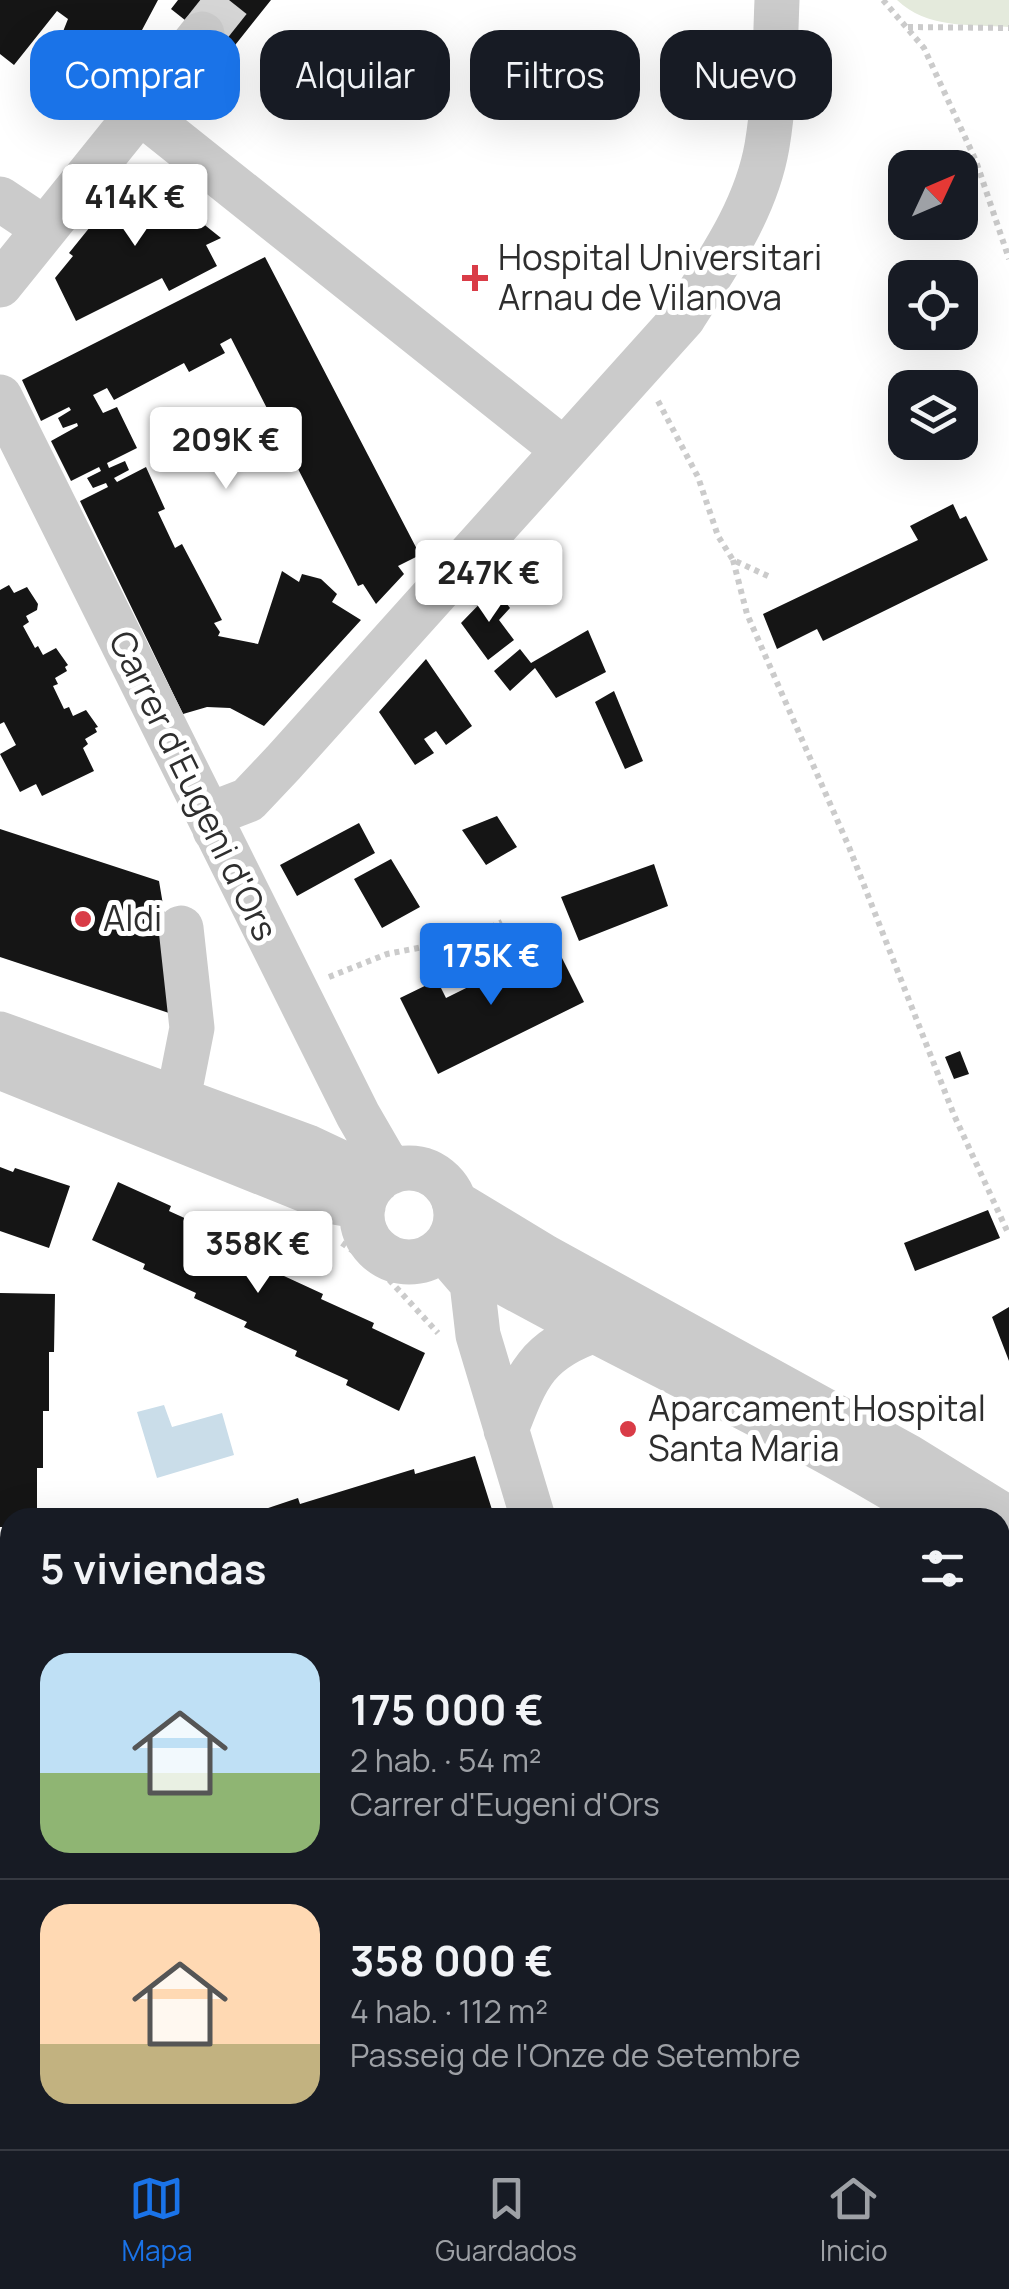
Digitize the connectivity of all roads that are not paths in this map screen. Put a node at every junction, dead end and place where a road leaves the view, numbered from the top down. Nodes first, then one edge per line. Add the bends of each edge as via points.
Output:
1 (777, 0) edge
2 (134, 120) edge
3 (150, 120) edge
4 (0, 198) edge
5 (45, 229) junction
6 (0, 285) edge
7 (0, 398) edge
8 (564, 450) junction
9 (215, 830) junction
10 (181, 928) dead end
11 (0, 1034) edge
12 (0, 1067) edge
13 (178, 1099) junction
14 (367, 1200) junction
15 (454, 1202) junction
16 (425, 1255) junction
17 (595, 1330) junction
18 (506, 1430) junction
19 (530, 1508) edge
20 (922, 1508) edge
21 (991, 1508) edge

1 - 8 street via 767,146 754,190 682,318
2 - 5 street
3 - 8 street
4 - 5 street
5 - 6 street
7 - 9 street, Carrer d'Eugeni d'Ors
8 - 9 street via 248,800 216,816
9 - 14 street, Carrer d'Eugeni d'Ors via 358,1115
10 - 13 street via 192,1028
11 - 13 street
12 - 14 street via 334,1202
13 - 14 street via 308,1146
14 - 15 street via 406,1168 436,1177
14 - 16 street, Carrer d'Eugeni d'Ors via 363,1223 379,1251 393,1259
15 - 16 street via 455,1227
15 - 21 street
16 - 17 street
16 - 18 street via 472,1283 459,1335
17 - 18 street via 551,1349 534,1367
17 - 20 street
18 - 19 street

